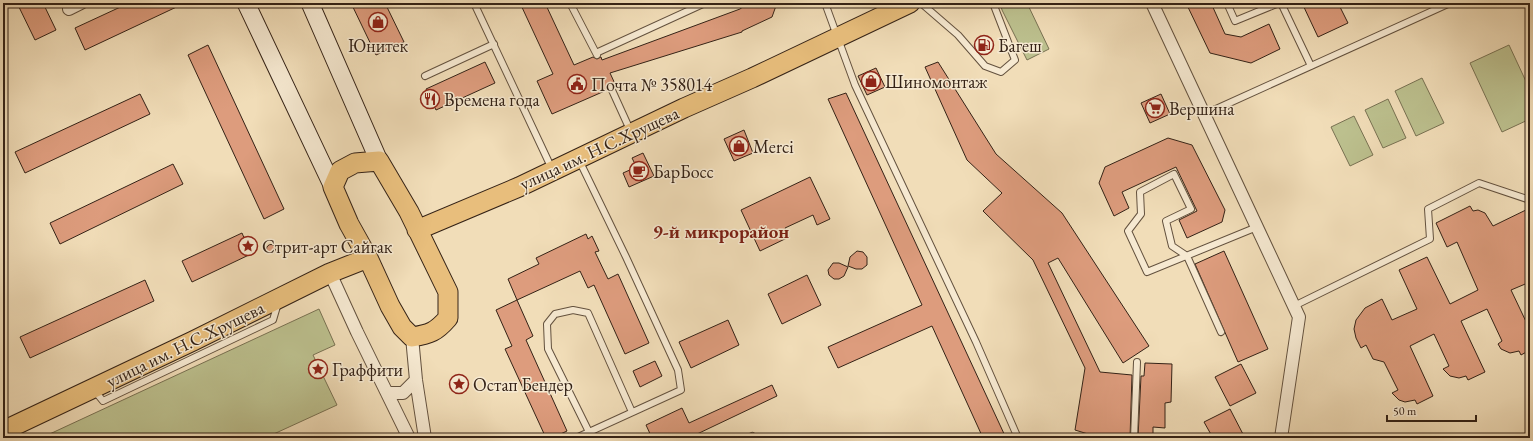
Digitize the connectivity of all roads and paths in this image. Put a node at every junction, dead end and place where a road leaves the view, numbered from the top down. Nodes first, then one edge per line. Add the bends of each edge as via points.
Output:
1 (81, 3) edge
2 (246, 3) edge
3 (310, 3) edge
4 (474, 3) edge
5 (570, 3) edge
6 (705, 3) edge
7 (825, 3) edge
8 (910, 3) edge
9 (921, 3) edge
10 (993, 3) edge
11 (1152, 3) edge
12 (1227, 3) edge
13 (1280, 3) edge
14 (1450, 3) edge
15 (68, 6) edge
16 (838, 37) junction
17 (494, 44) junction
18 (1311, 66) junction
19 (426, 76) dead end
20 (611, 88) dead end
21 (1205, 114) junction
22 (631, 134) junction
23 (578, 158) junction
24 (379, 161) junction
25 (552, 170) junction
26 (334, 187) junction
27 (1530, 200) edge
28 (1257, 227) junction
29 (417, 230) junction
30 (1187, 256) junction
31 (368, 258) junction
32 (330, 273) junction
33 (1294, 306) junction
34 (1221, 332) dead end
35 (412, 337) junction
36 (1137, 362) dead end
37 (416, 380) junction
38 (387, 393) junction
39 (632, 412) junction
40 (3, 431) edge
41 (589, 432) junction
42 (409, 438) edge
43 (424, 438) edge
44 (576, 438) edge
45 (593, 438) edge
46 (1018, 438) edge
47 (1134, 438) edge
48 (1281, 438) edge

1 - 15 street
2 - 26 main road
3 - 24 main road
4 - 17 lane
5 - 6 lane via 597,54
7 - 16 lane
8 - 16 main road, улица им. Н.С.Хрущева
9 - 10 lane via 958,36 985,66 1001,72 1015,60
11 - 21 street
12 - 13 lane via 1235,21
13 - 18 lane
14 - 18 lane
16 - 22 main road, улица им. Н.С.Хрущева
16 - 46 lane via 855,85 976,342
17 - 19 lane
17 - 25 lane
18 - 21 lane
20 - 22 lane
21 - 28 street
22 - 23 main road, улица им. Н.С.Хрущева
23 - 25 main road, улица им. Н.С.Хрущева
23 - 39 lane via 678,370 681,390
24 - 26 main road via 355,163 340,172
24 - 29 main road
25 - 29 main road, улица им. Н.С.Хрущева via 519,187
26 - 31 main road via 349,224
27 - 33 lane via 1479,183 1428,209 1430,239
28 - 30 lane
28 - 33 street
29 - 35 main road via 448,292 449,306 448,318 440,328 430,334
30 - 30 lane via 1148,272 1128,231 1141,214 1140,192 1174,174 1191,208 1166,222 1172,246
30 - 34 lane
31 - 32 main road, улица им. Н.С.Хрущева
31 - 35 main road via 390,306 402,327
32 - 38 street
32 - 40 main road, улица им. Н.С.Хрущева
33 - 48 street via 1299,317
35 - 37 street
36 - 47 lane
37 - 38 street via 403,393
37 - 43 street
38 - 42 street
39 - 41 lane
39 - 41 lane via 588,313 572,310 555,314 547,324 548,349
41 - 44 lane
41 - 45 lane

